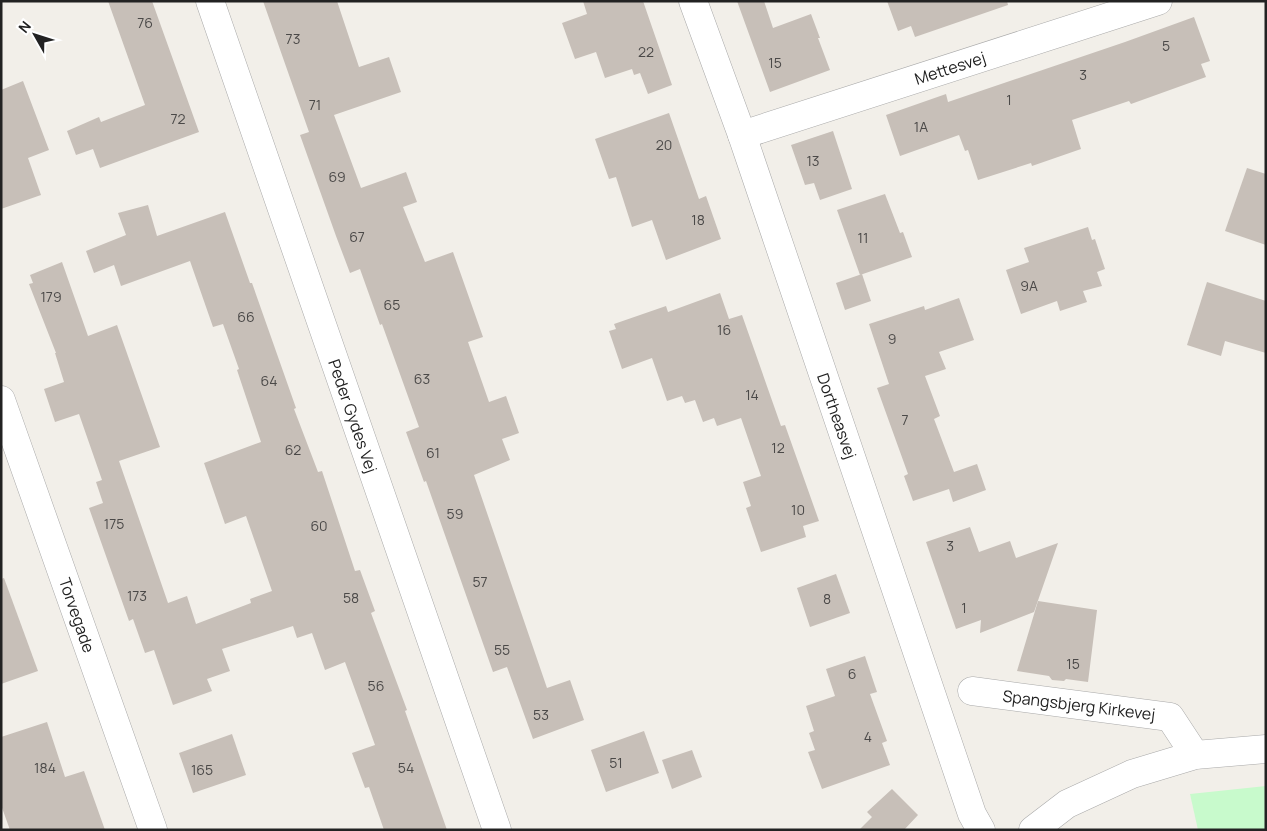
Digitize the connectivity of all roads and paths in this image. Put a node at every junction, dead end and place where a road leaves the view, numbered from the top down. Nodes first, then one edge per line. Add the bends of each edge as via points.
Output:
1 (210, 1) edge
2 (693, 1) edge
3 (1158, 1) edge
4 (742, 135) junction
5 (1, 400) edge
6 (972, 691) dead end
7 (1266, 749) edge
8 (1195, 755) junction
9 (153, 830) edge
10 (497, 830) edge
11 (981, 830) edge
12 (1033, 830) edge

1 - 10 street, Peder Gydes Vej
2 - 4 street, Dortheasvej
3 - 4 street, Mettesvej
4 - 11 street, Dortheasvej via 972,814
5 - 9 street, Torvegade
6 - 8 street, Spangsbjerg Kirkevej via 1170,717
7 - 8 street
8 - 12 street via 1116,781 1067,804

